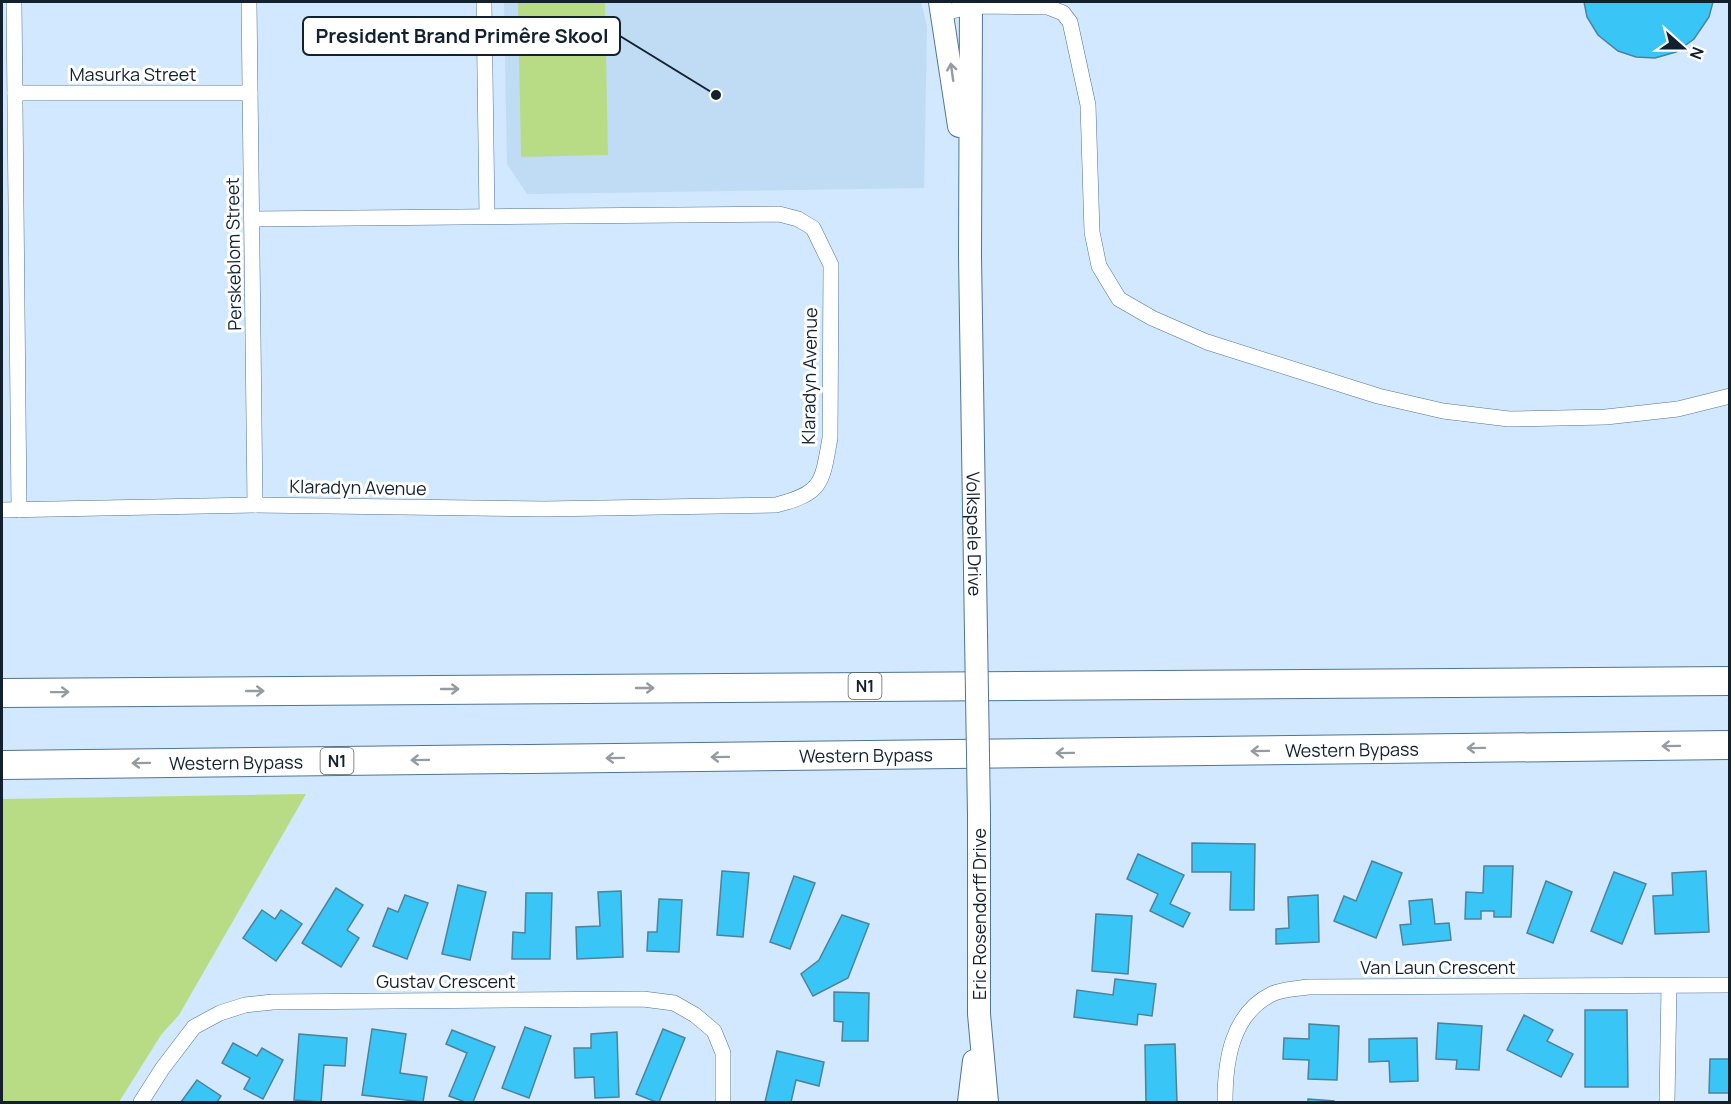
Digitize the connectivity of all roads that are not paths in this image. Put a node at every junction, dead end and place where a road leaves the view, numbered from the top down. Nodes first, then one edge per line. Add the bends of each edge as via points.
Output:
1 (14, 2) edge
2 (249, 2) edge
3 (484, 2) edge
4 (972, 4) edge
5 (942, 7) edge
6 (15, 93) junction
7 (250, 93) junction
8 (487, 216) junction
9 (252, 219) junction
10 (970, 256) junction
11 (1730, 396) edge
12 (255, 505) junction
13 (2, 510) edge
14 (19, 510) junction
15 (1730, 681) edge
16 (2, 693) edge
17 (1730, 745) edge
18 (2, 765) edge
19 (979, 815) joint
20 (1730, 985) edge
21 (1669, 986) junction
22 (979, 1014) junction
23 (141, 1102) edge
24 (723, 1102) edge
25 (969, 1102) edge
26 (987, 1102) edge
27 (1225, 1102) edge
28 (1667, 1102) edge

1 - 6 street
2 - 7 street, Perskeblom Street
3 - 8 street
4 - 5 street
4 - 10 street, Volkspele Drive
4 - 11 street via 1048,7 1063,13 1070,22 1088,105 1092,232 1099,266 1119,299 1152,318 1208,342 1305,374 1443,411 1509,419 1606,417 1678,409
10 -> 5 street, Volkspele Drive via 958,114
6 - 7 street, Masurka Street
6 - 14 street
7 - 9 street, Perskeblom Street
8 - 9 street, Klaradyn Avenue
8 - 12 street, Klaradyn Avenue via 779,214 813,228 831,265 830,438 817,486 802,498 776,505 544,509
9 - 12 street, Perskeblom Street
10 - 19 street, Volkspele Drive, bridge
12 - 14 street, Klaradyn Avenue
13 - 14 street, Klaradyn Avenue
16 -> 15 highway, N1
17 -> 18 highway, Western Bypass / N1
19 - 22 street, Eric Rosendorff Drive
20 - 21 street, Van Laun Crescent
21 - 27 street, Van Laun Crescent via 1308,987 1274,993 1243,1018 1232,1042 1225,1075
21 - 28 street
22 - 25 street, Eric Rosendorff Drive
22 - 26 street, Eric Rosendorff Drive
23 - 24 street, Gustav Crescent via 195,1027 245,1005 631,999 674,1003 714,1031 723,1053

